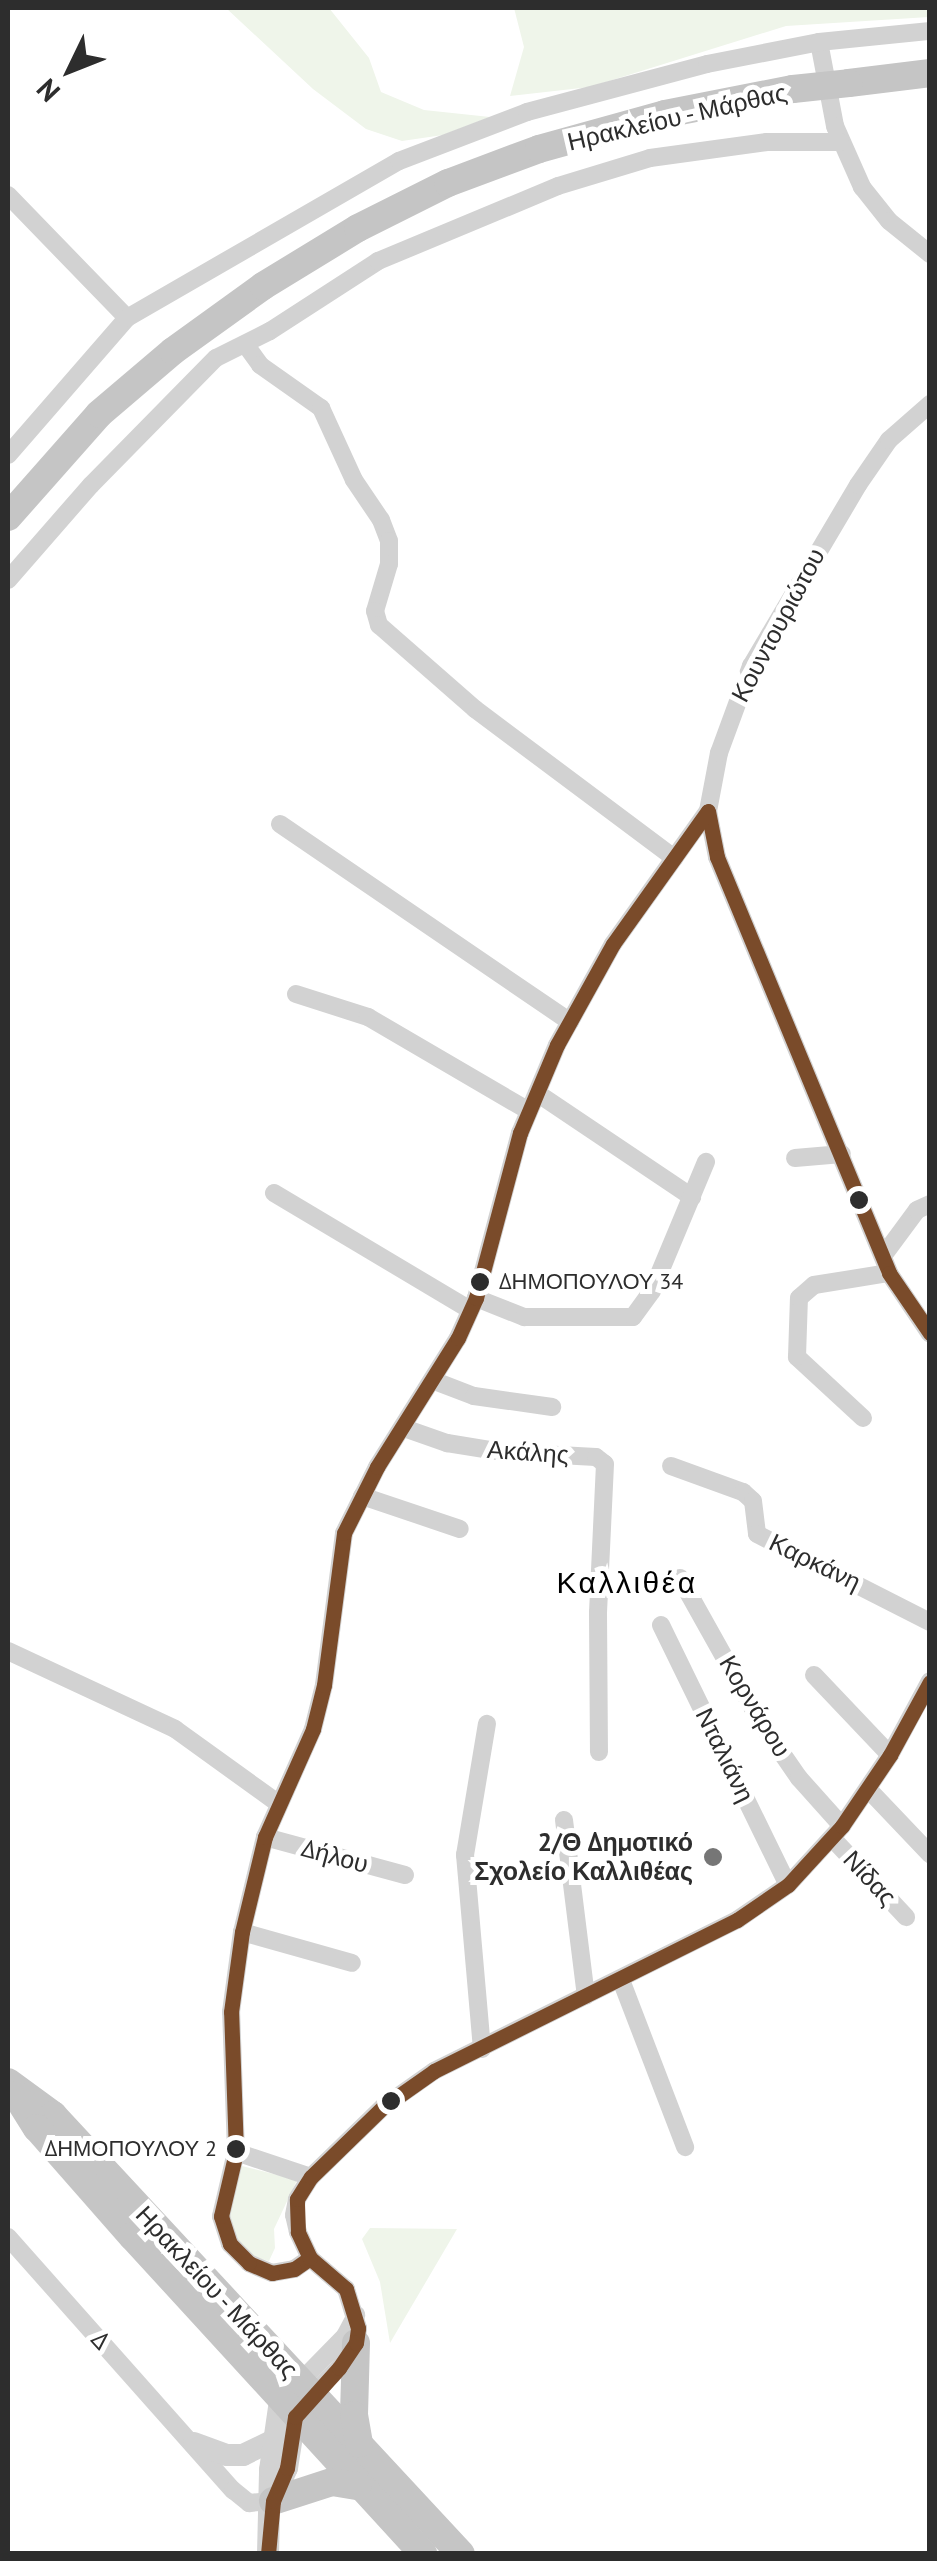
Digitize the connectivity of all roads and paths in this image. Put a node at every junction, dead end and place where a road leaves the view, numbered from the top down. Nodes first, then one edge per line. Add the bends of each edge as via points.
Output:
1 (930, 31) edge
2 (819, 42) junction
3 (930, 73) edge
4 (840, 142) junction
5 (8, 195) edge
6 (930, 254) edge
7 (127, 318) junction
8 (245, 344) junction
9 (930, 404) edge
10 (8, 455) edge
11 (8, 517) edge
12 (8, 580) edge
13 (708, 811) junction
14 (280, 824) dead end
15 (674, 858) junction
16 (296, 994) dead end
17 (570, 1022) junction
18 (536, 1092) junction
19 (529, 1112) junction
20 (842, 1154) junction
21 (796, 1158) dead end
22 (706, 1162) dead end
23 (274, 1193) dead end
24 (692, 1196) junction
25 (930, 1204) edge
26 (886, 1265) junction
27 (473, 1304) junction
28 (930, 1334) edge
29 (432, 1380) junction
30 (552, 1407) dead end
31 (863, 1418) dead end
32 (404, 1428) junction
33 (671, 1466) dead end
34 (362, 1496) junction
35 (460, 1529) dead end
36 (680, 1578) dead end
37 (930, 1622) edge
38 (661, 1625) dead end
39 (8, 1651) edge
40 (814, 1674) dead end
41 (930, 1682) edge
42 (488, 1724) dead end
43 (598, 1752) dead end
44 (890, 1755) junction
45 (868, 1789) junction
46 (279, 1804) junction
47 (564, 1820) dead end
48 (838, 1832) junction
49 (265, 1837) junction
50 (930, 1854) edge
51 (405, 1875) dead end
52 (788, 1884) junction
53 (906, 1917) dead end
54 (242, 1932) junction
55 (352, 1963) dead end
56 (621, 1980) junction
57 (586, 1996) junction
58 (482, 2049) junction
59 (8, 2081) edge
60 (686, 2147) dead end
61 (236, 2152) junction
62 (310, 2176) junction
63 (8, 2237) edge
64 (310, 2258) junction
65 (356, 2314) junction
66 (356, 2343) junction
67 (297, 2399) junction
68 (274, 2440) junction
69 (194, 2443) junction
70 (359, 2444) junction
71 (358, 2486) junction
72 (273, 2500) junction
73 (268, 2554) edge
74 (423, 2554) edge
75 (461, 2554) edge

1 - 2 street
2 - 4 street
2 - 7 street via 527,112 449,141 346,188
3 - 11 main road, Ηρακλείου - Μάρθας, bridge via 665,114 448,183 358,228 173,350 99,414
4 - 6 street via 889,221
4 - 8 street via 688,152 558,186 378,260
5 - 7 street
7 - 10 street
8 - 12 street via 198,374
8 - 15 street via 260,365 321,408 381,520 389,564 375,611 380,625 474,710
9 - 13 street, Κουντουριώτου via 889,440 784,605 735,701
13 - 15 street, Κουντουριώτου
13 - 20 street via 717,856
14 - 17 street
15 - 17 street, Κουντουριώτου via 613,944
16 - 19 street via 368,1017
17 - 18 street, Κουντουριώτου
18 - 19 street, Κουντουριώτου
18 - 24 street
19 - 27 street, Κουντουριώτου
20 - 21 street
20 - 26 street
22 - 24 street
23 - 27 street
24 - 27 street via 652,1292 632,1318 524,1317
25 - 26 street via 917,1210
26 - 28 street
26 - 31 street via 814,1285 799,1298 797,1357
27 - 29 street, Κουντουριώτου
29 - 30 street via 474,1396
29 - 32 street, Κουντουριώτου
32 - 34 street, Κουντουριώτου
32 - 43 street, Ακάλης via 447,1444 596,1457 606,1464
33 - 37 street, Καρκάνη via 743,1492 755,1506 757,1534
34 - 35 street
34 - 46 street, Κουντουριώτου via 344,1533 324,1685
36 - 48 street, Κορνάρου via 761,1723
38 - 52 street, Νταλιάνη
39 - 46 street via 175,1729
40 - 44 street
41 - 44 street
42 - 58 street via 465,1855
44 - 45 street
45 - 48 street
45 - 50 street
46 - 49 street, Κουντουριώτου
47 - 57 street
48 - 52 street
48 - 53 street, Νίδας
49 - 51 street, Δήλου
49 - 54 street, Κουντουριώτου
52 - 56 street via 737,1920
54 - 55 street
54 - 61 street, Κουντουριώτου via 231,2012
56 - 57 street
56 - 60 street
57 - 58 street
58 - 62 street via 434,2071 383,2107
59 - 67 main road, Ηρακλείου - Μάρθας via 53,2115
61 - 62 street
61 - 64 street, Κουντουριώτου via 221,2216 230,2244 272,2273
62 - 64 street via 294,2215
63 - 69 street, Δ
64 - 65 street via 346,2289
65 - 66 street
65 - 67 street
66 - 67 street
66 - 70 main road
67 - 68 street
67 - 70 main road, Ηρακλείου - Μάρθας
67 - 71 main road, Ηρακλείου - Μάρθας
67 - 72 street via 287,2468
68 - 69 street via 227,2455
68 - 72 street
69 - 72 street, Δ via 250,2503
70 - 75 main road, Ηρακλείου - Μάρθας
71 - 72 main road via 332,2482
71 - 74 main road, Ηρακλείου - Μάρθας
72 - 73 street

